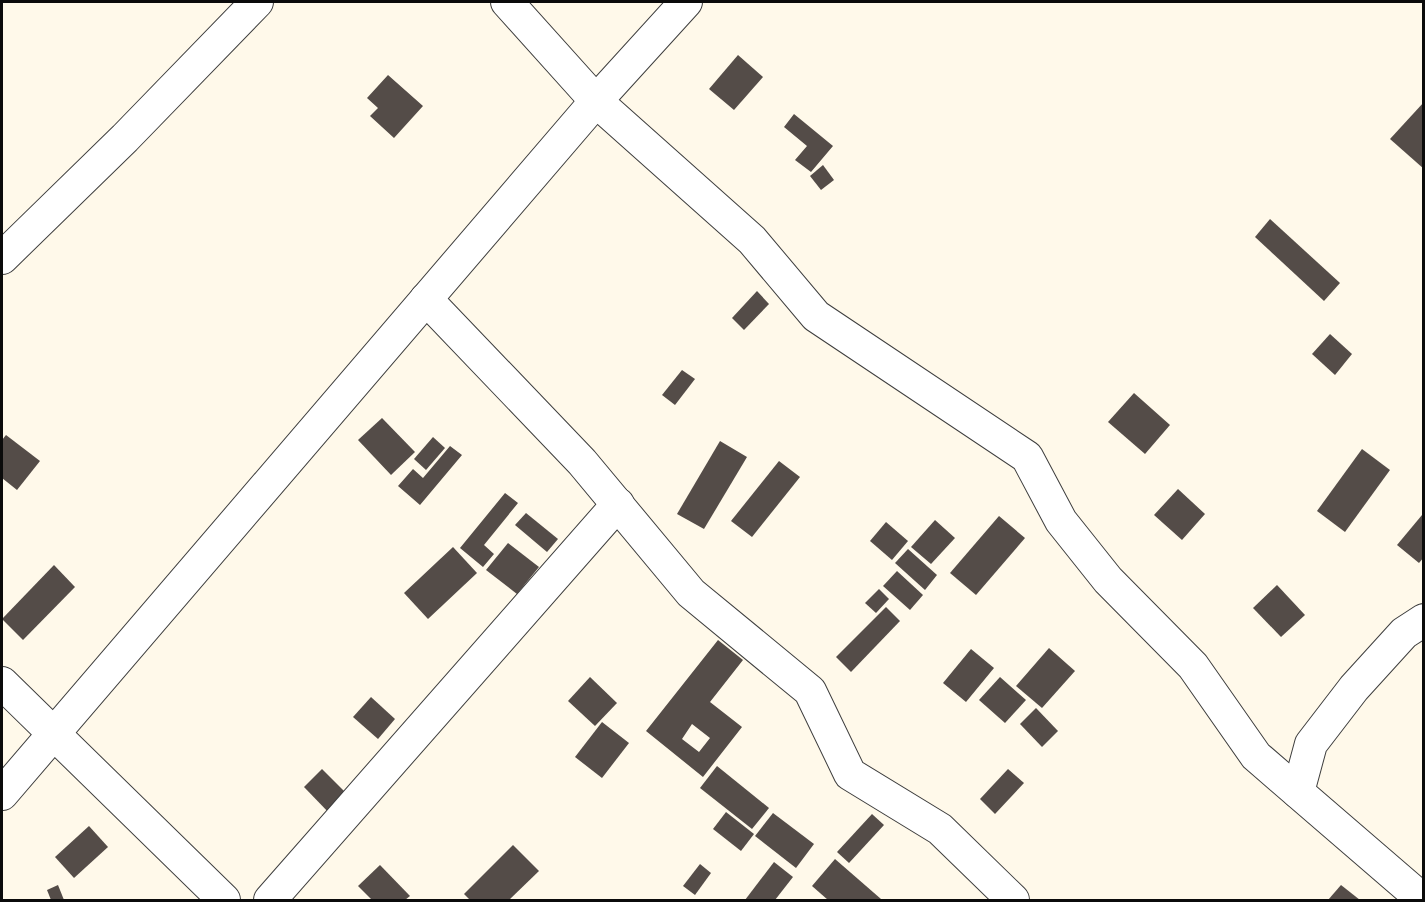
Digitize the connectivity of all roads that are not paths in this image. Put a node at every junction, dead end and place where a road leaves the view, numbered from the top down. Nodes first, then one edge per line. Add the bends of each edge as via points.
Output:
1 (258, 2) edge
2 (507, 2) edge
3 (686, 2) edge
4 (596, 101) junction
5 (2, 258) edge
6 (426, 299) junction
7 (618, 504) junction
8 (1424, 620) edge
9 (2, 683) edge
10 (54, 733) junction
11 (1298, 792) junction
12 (2, 794) edge
13 (224, 900) edge
14 (270, 900) edge
15 (1013, 900) edge
16 (1423, 900) edge

1 - 5 street
2 - 4 street
3 - 4 street
4 - 6 street
4 - 11 street via 752,240 816,316 1027,457 1061,521 1108,580 1193,666 1256,756
6 - 7 street
6 - 10 street
7 - 14 street
7 - 15 street via 691,593 810,691 850,774 940,829
8 - 11 street via 1404,633 1375,664 1311,744
9 - 10 street
10 - 12 street
10 - 13 street
11 - 16 street

